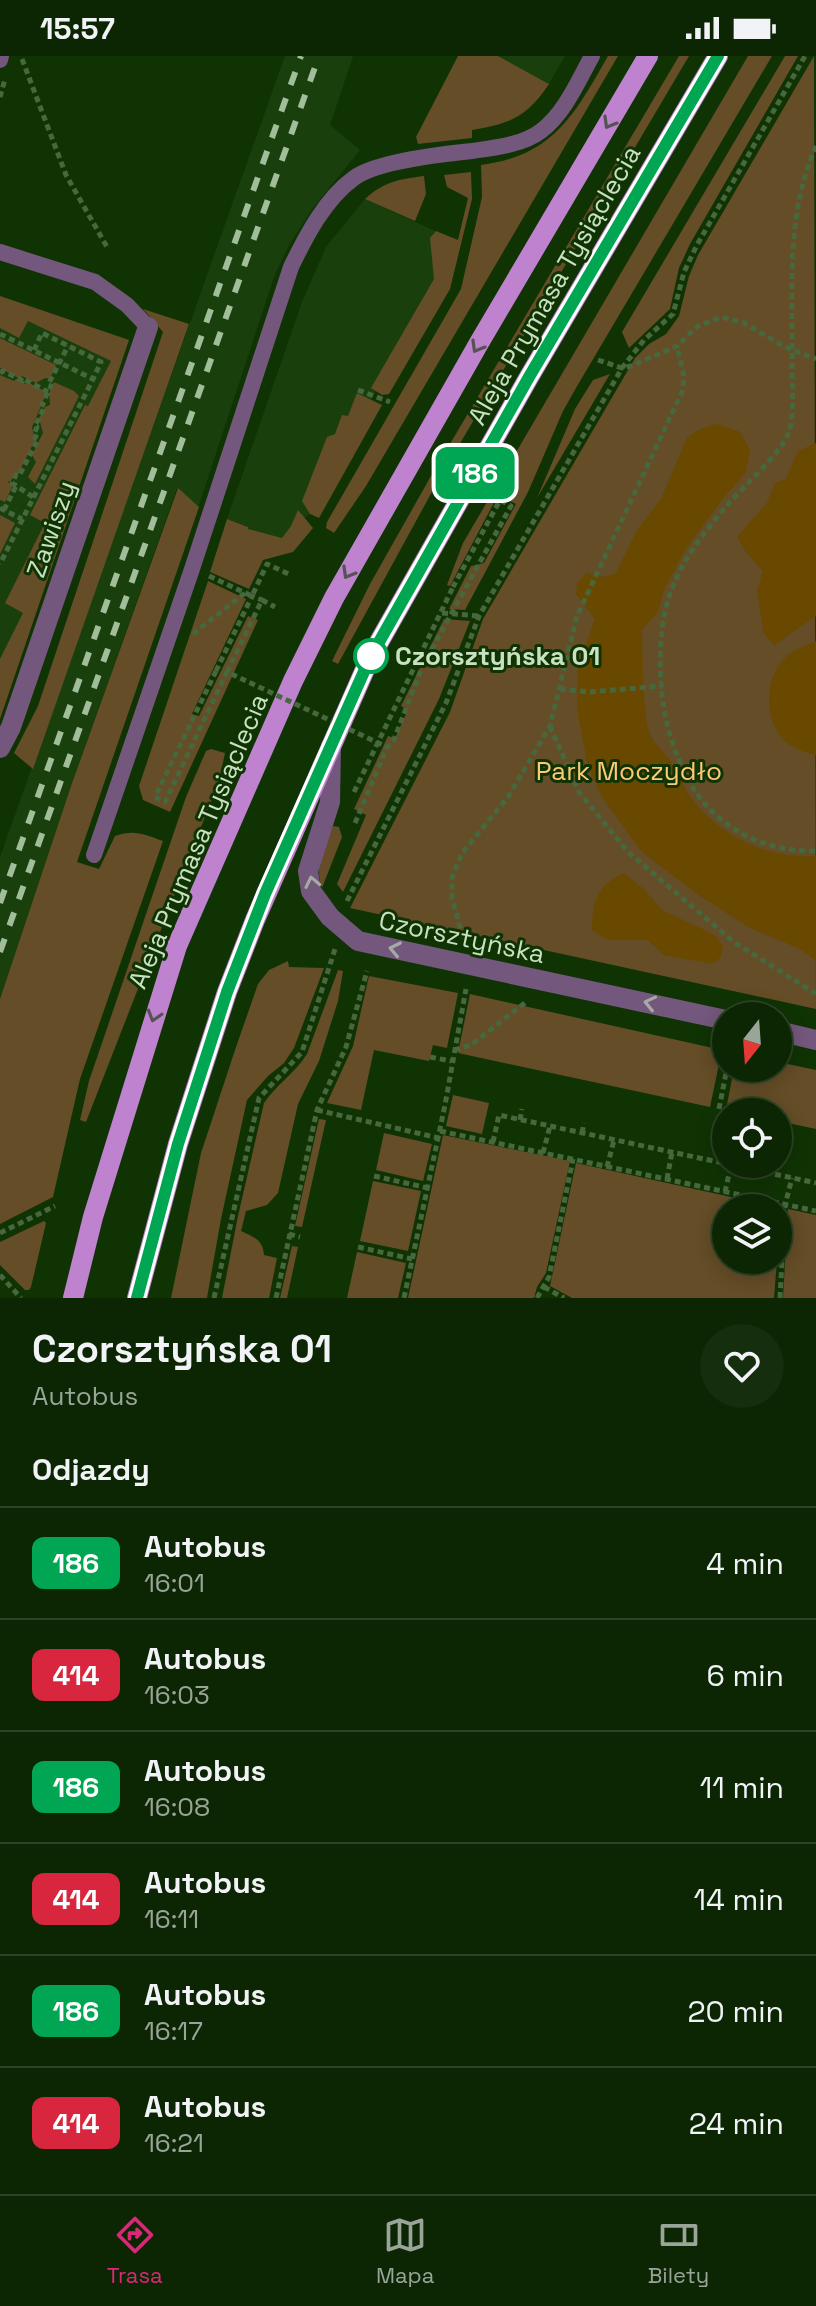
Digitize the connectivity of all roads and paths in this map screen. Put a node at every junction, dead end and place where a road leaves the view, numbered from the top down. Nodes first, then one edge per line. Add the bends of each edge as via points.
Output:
1 (21, 56) edge
2 (592, 56) edge
3 (648, 56) edge
4 (718, 56) edge
5 (805, 56) edge
6 (816, 146) edge
7 (107, 247) dead end
8 (0, 252) edge
9 (148, 327) joint
10 (0, 334) edge
11 (68, 346) junction
12 (677, 346) junction
13 (792, 348) junction
14 (34, 350) junction
15 (816, 359) edge
16 (598, 360) dead end
17 (59, 363) junction
18 (622, 368) junction
19 (0, 373) edge
20 (93, 379) junction
21 (358, 390) dead end
22 (48, 392) junction
23 (390, 402) dead end
24 (16, 486) junction
25 (33, 497) junction
26 (2, 509) edge
27 (22, 519) junction
28 (0, 564) edge
29 (204, 574) dead end
30 (291, 575) dead end
31 (249, 596) junction
32 (261, 603) junction
33 (275, 607) dead end
34 (442, 613) junction
35 (479, 616) junction
36 (182, 642) dead end
37 (227, 672) junction
38 (662, 686) junction
39 (560, 689) junction
40 (550, 726) junction
41 (331, 742) junction
42 (387, 747) junction
43 (0, 748) edge
44 (347, 806) dead end
45 (355, 823) dead end
46 (816, 851) edge
47 (94, 855) dead end
48 (344, 908) dead end
49 (463, 938) dead end
50 (333, 958) dead end
51 (367, 971) dead end
52 (466, 989) dead end
53 (816, 994) edge
54 (526, 1002) dead end
55 (712, 1017) edge
56 (792, 1034) edge
57 (816, 1040) edge
58 (454, 1050) junction
59 (430, 1057) dead end
60 (451, 1061) junction
61 (522, 1109) dead end
62 (317, 1110) junction
63 (520, 1120) junction
64 (584, 1123) dead end
65 (550, 1126) junction
66 (582, 1133) junction
67 (439, 1134) junction
68 (644, 1135) dead end
69 (614, 1140) junction
70 (493, 1142) junction
71 (642, 1146) junction
72 (707, 1149) dead end
73 (672, 1152) junction
74 (543, 1153) junction
75 (573, 1159) junction
76 (704, 1159) junction
77 (712, 1161) edge
78 (607, 1167) junction
79 (374, 1176) dead end
80 (728, 1178) edge
81 (792, 1178) joint
82 (667, 1179) junction
83 (816, 1183) edge
84 (428, 1188) junction
85 (725, 1192) junction
86 (734, 1194) edge
87 (788, 1194) edge
88 (55, 1206) dead end
89 (792, 1206) edge
90 (816, 1211) edge
91 (0, 1233) edge
92 (289, 1234) junction
93 (300, 1237) dead end
94 (358, 1247) dead end
95 (412, 1259) junction
96 (781, 1274) edge
97 (0, 1275) edge
98 (544, 1287) junction
99 (21, 1298) edge
100 (73, 1298) edge
101 (137, 1298) edge
102 (214, 1298) edge
103 (276, 1298) edge
104 (404, 1298) edge
105 (537, 1298) edge
106 (564, 1298) edge
107 (780, 1298) edge

1 - 7 path via 66,175
2 - 47 lane via 564,105 541,132 513,144 405,160 357,175 305,239 291,267
3 -> 100 main road, Aleja Prymasa Tysiąclecia via 364,544 293,681 177,946
4 - 41 main road, Aleja Prymasa Tysiąclecia via 370,658
5 - 18 path via 697,245 673,314
6 - 13 path via 796,212
8 - 9 lane via 95,282
9 - 43 street, Zawiszy
10 - 14 path
11 - 14 path via 42,333
11 - 17 path
11 - 20 path via 101,362
12 - 13 path via 698,326 722,317
12 - 18 path
12 - 39 path via 682,392 577,616
13 - 15 path
13 - 38 path via 789,433 701,536 672,588 659,648
14 - 17 path
16 - 18 path
17 - 20 path
17 - 22 path
18 - 35 path
19 - 22 path
20 - 25 path
21 - 23 path
22 - 24 path via 35,426 38,439 12,483
24 - 25 path
24 - 26 path
25 - 27 path
26 - 27 path
27 - 28 path
29 - 31 path
30 - 31 path via 267,564
31 - 32 path
31 - 36 path
31 - 37 path, bridge via 155,797 165,802
32 - 33 path
32 - 37 path
34 - 35 path
34 - 42 path, bridge via 500,500 511,506 423,665
34 - 44 path
35 - 48 path via 446,703
37 - 42 path, bridge
38 - 39 path
38 - 46 path via 677,760 716,818 756,841
39 - 40 path
40 - 49 path via 508,797 462,853 452,878 452,898
40 - 53 path via 579,792 628,852 734,942
55 -> 41 street, Czorsztyńska via 358,941 311,891 308,871 330,802
41 - 101 main road, Aleja Prymasa Tysiąclecia via 227,992 178,1144
42 - 45 path
50 - 102 path via 302,1052 259,1098
51 - 62 path via 346,1047
52 - 58 path
54 - 58 path via 471,1045
56 - 57 street
58 - 60 path
59 - 60 path
60 - 67 path
61 - 63 path
62 - 67 path
62 - 92 path
63 - 65 path
63 - 70 path via 499,1115
64 - 66 path
65 - 66 path
65 - 74 path
66 - 69 path
67 - 70 path
67 - 84 path
68 - 71 path
69 - 71 path
69 - 78 path
70 - 74 path
71 - 73 path
72 - 76 path
73 - 76 path
73 - 82 path
74 - 75 path
75 - 78 path
75 - 98 path
76 - 77 path
78 - 82 path
79 - 84 path
80 - 85 path
81 - 83 path
81 - 87 path
82 - 85 path
84 - 95 path
85 - 86 path
88 - 91 path
89 - 90 path
92 - 93 path
92 - 103 path
94 - 95 path
95 - 104 path
96 - 107 path
97 - 99 path
98 - 105 path
98 - 106 path

